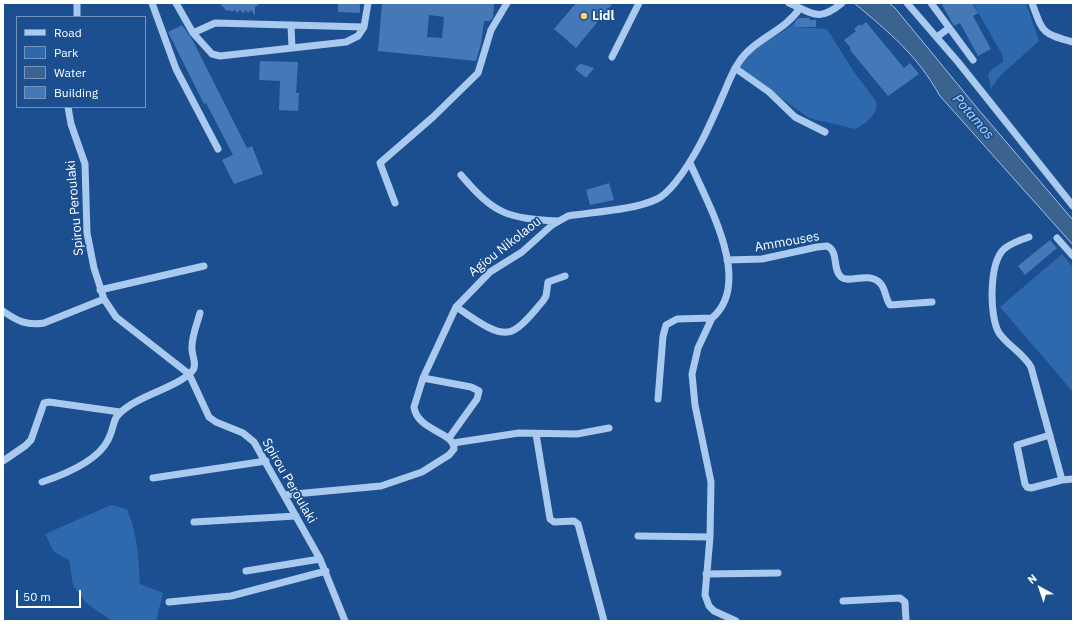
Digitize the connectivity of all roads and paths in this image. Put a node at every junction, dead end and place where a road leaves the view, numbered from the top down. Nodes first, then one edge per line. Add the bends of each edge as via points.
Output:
1 (77, 3) edge
2 (152, 3) edge
3 (176, 3) edge
4 (368, 3) edge
5 (507, 3) edge
6 (639, 3) edge
7 (789, 3) edge
8 (842, 3) edge
9 (907, 3) edge
10 (931, 3) edge
11 (1032, 3) edge
12 (800, 8) junction
13 (77, 16) edge
14 (291, 25) junction
15 (364, 27) junction
16 (949, 28) junction
17 (193, 33) junction
18 (938, 37) junction
19 (1073, 42) edge
20 (292, 48) junction
21 (612, 57) dead end
22 (973, 60) dead end
23 (735, 68) junction
24 (68, 108) edge
25 (825, 132) dead end
26 (218, 150) dead end
27 (690, 162) junction
28 (461, 175) dead end
29 (395, 203) dead end
30 (1073, 206) edge
31 (558, 221) junction
32 (1029, 237) dead end
33 (1057, 238) dead end
34 (1073, 256) edge
35 (727, 260) junction
36 (204, 266) dead end
37 (565, 276) dead end
38 (100, 290) junction
39 (104, 299) junction
40 (932, 302) dead end
41 (456, 306) junction
42 (3, 311) edge
43 (200, 313) dead end
44 (712, 318) junction
45 (189, 374) junction
46 (423, 378) junction
47 (658, 399) dead end
48 (120, 412) junction
49 (609, 428) dead end
50 (536, 434) junction
51 (1050, 436) junction
52 (451, 440) junction
53 (3, 461) edge
54 (266, 462) junction
55 (153, 478) dead end
56 (1073, 479) edge
57 (1062, 480) junction
58 (42, 482) dead end
59 (284, 495) junction
60 (296, 516) junction
61 (194, 522) dead end
62 (638, 536) dead end
63 (710, 538) junction
64 (320, 559) junction
65 (246, 571) dead end
66 (326, 571) junction
67 (778, 573) dead end
68 (706, 574) junction
69 (843, 601) dead end
70 (169, 602) dead end
71 (345, 621) edge
72 (604, 621) edge
73 (736, 621) edge
74 (906, 621) edge

1 - 13 street
2 - 26 street via 176,69
3 - 17 street
4 - 15 street
5 - 29 street via 491,30 478,73 434,117 380,162
6 - 21 street
7 - 12 street
8 - 12 street via 822,15
9 - 18 street
10 - 16 street
11 - 19 street via 1045,33
12 - 23 street, Agiou Nikolaou via 783,28 750,49
14 - 15 street
14 - 17 street via 215,23
14 - 20 street
15 - 20 street via 358,36 346,42
16 - 18 street
16 - 22 street
17 - 20 street via 210,52 218,56
18 - 30 street
23 - 25 street via 769,92 795,117
23 - 27 street, Agiou Nikolaou
24 - 38 street, Spirou Peroulaki via 85,164 87,232
27 - 31 street, Agiou Nikolaou via 674,185 658,199 631,207 568,216
27 - 35 street via 722,240
28 - 31 street via 478,195 499,210 525,219
31 - 41 street, Agiou Nikolaou via 522,252 490,272
32 - 51 street via 1004,249 999,256 995,266 992,292 994,314 1001,335 1031,367
33 - 34 street
35 - 40 street, Ammouses via 762,259 827,246 833,252 841,277 876,279 884,289 890,305
35 - 44 street via 729,285 726,298
36 - 38 street
37 - 41 street via 548,282 543,302 513,331 495,331
38 - 39 street, Spirou Peroulaki
39 - 42 street via 33,325 23,323
39 - 45 street, Spirou Peroulaki via 120,320
41 - 46 street, Agiou Nikolaou
43 - 45 street via 192,345 194,366
44 - 47 street via 677,319 666,325
44 - 63 street via 698,348 692,374 695,405 711,482
45 - 48 street via 161,390 138,399
45 - 54 street, Spirou Peroulaki via 209,417 243,433 254,442
46 - 52 street, Agiou Nikolaou via 415,400 415,412 424,425
46 - 52 street via 471,387 479,391 477,399
48 - 53 street via 46,402 41,406 31,440
48 - 58 street via 113,421 110,436 101,449 73,470
49 - 50 street via 577,434
50 - 52 street via 519,433
50 - 72 street via 549,516 554,522 574,521 578,524
51 - 57 street
51 - 57 street via 1017,445 1025,484 1031,488
52 - 59 street via 454,449 449,456 406,478 370,488
54 - 55 street
54 - 59 street, Spirou Peroulaki
56 - 57 street
59 - 60 street, Spirou Peroulaki
60 - 61 street
60 - 64 street, Spirou Peroulaki
62 - 63 street
63 - 68 street
64 - 65 street
64 - 66 street, Spirou Peroulaki
66 - 70 street via 231,596
66 - 71 street, Spirou Peroulaki
67 - 68 street
68 - 73 street via 705,595 709,606
69 - 74 street via 900,598 905,605

